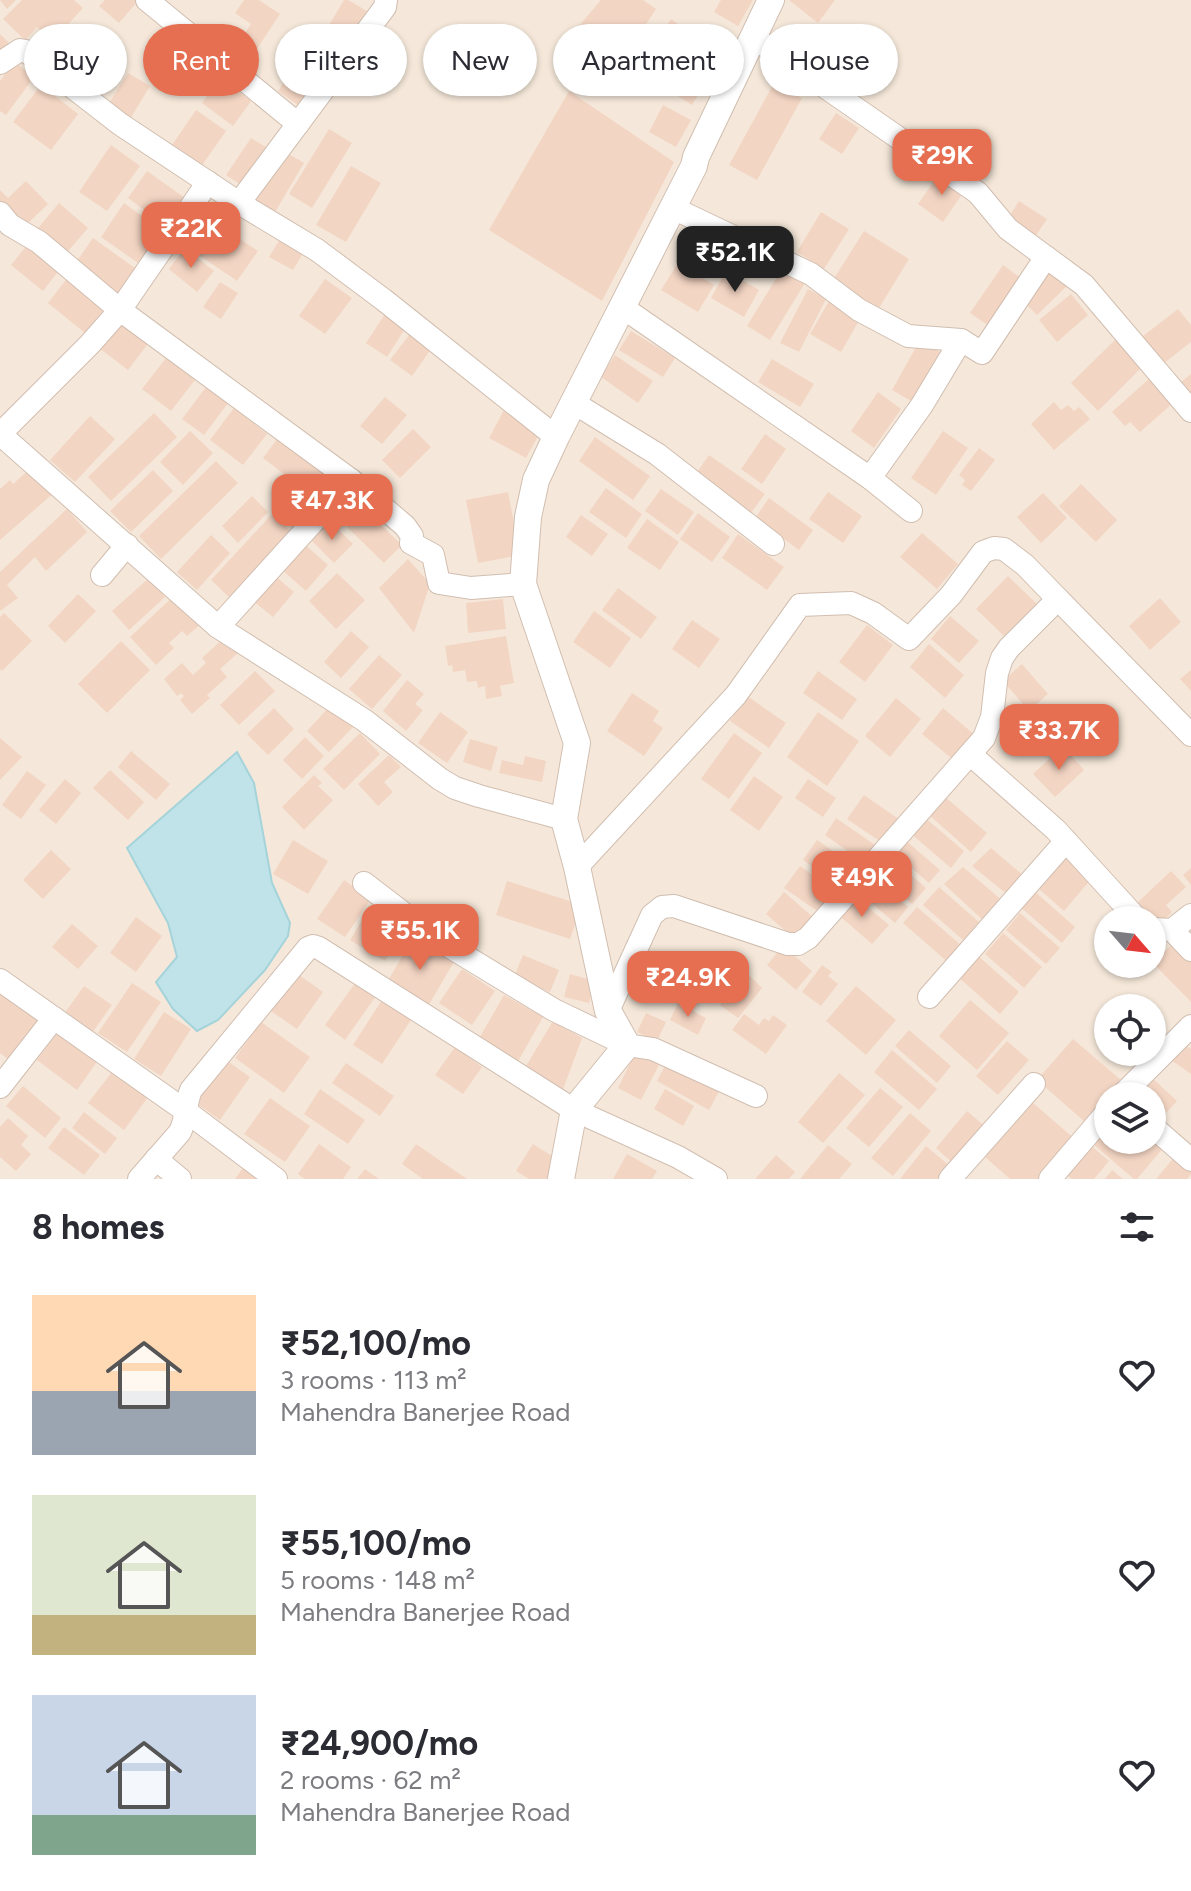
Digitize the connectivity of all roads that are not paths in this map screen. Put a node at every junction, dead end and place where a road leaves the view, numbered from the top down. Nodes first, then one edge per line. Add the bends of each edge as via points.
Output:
1 (147, 0) edge
2 (386, 0) edge
3 (771, 0) edge
4 (753, 37) junction
5 (0, 63) edge
6 (298, 124) junction
7 (203, 179) junction
8 (239, 203) junction
9 (673, 208) junction
10 (0, 213) edge
11 (1046, 257) junction
12 (622, 307) junction
13 (120, 310) junction
14 (961, 340) junction
15 (574, 403) junction
16 (1191, 411) edge
17 (0, 434) edge
18 (556, 437) junction
19 (870, 478) junction
20 (351, 480) junction
21 (911, 511) dead end
22 (773, 544) dead end
23 (127, 545) junction
24 (102, 575) dead end
25 (523, 584) junction
26 (1058, 599) junction
27 (218, 627) junction
28 (1191, 735) edge
29 (970, 754) junction
30 (564, 819) junction
31 (1066, 841) junction
32 (577, 867) junction
33 (364, 883) dead end
34 (1125, 906) edge
35 (1191, 915) edge
36 (1166, 928) edge
37 (1166, 933) edge
38 (1191, 950) edge
39 (0, 980) edge
40 (929, 997) dead end
41 (608, 1011) junction
42 (54, 1018) junction
43 (1191, 1026) edge
44 (627, 1045) junction
45 (1135, 1082) edge
46 (1034, 1084) dead end
47 (0, 1087) edge
48 (756, 1096) dead end
49 (574, 1110) junction
50 (187, 1112) junction
51 (1094, 1127) edge
52 (1166, 1138) edge
53 (156, 1159) junction
54 (1191, 1160) edge
55 (139, 1179) edge
56 (180, 1179) edge
57 (276, 1179) edge
58 (561, 1179) edge
59 (716, 1179) edge
60 (950, 1179) edge
61 (1050, 1179) edge

1 - 6 street
2 - 6 street
3 - 4 street
4 - 9 street
4 - 11 street via 978,193 1008,229
5 - 7 street via 26,51 120,124
6 - 8 street
7 - 8 street
7 - 13 street
8 - 18 street via 340,267
9 - 12 street
9 - 14 street via 811,274 859,310 908,336
10 - 13 street
11 - 14 street via 982,353
11 - 16 street via 1084,285
12 - 15 street
12 - 19 street
13 - 17 street
13 - 20 street
14 - 19 street
15 - 18 street
15 - 22 street via 657,454
17 - 23 street
18 - 25 street via 536,480
19 - 21 street
20 - 25 street via 405,526 411,543 433,555 439,583 471,588
20 - 27 street
23 - 24 street
23 - 27 street
25 - 30 street via 577,743
26 - 28 street
26 - 29 street via 1002,658 992,717
26 - 32 street via 1025,565 994,548 983,552 909,639 851,603 800,605 736,695
27 - 30 street via 364,720 455,788
29 - 31 street
29 - 41 street via 808,938 788,944 674,906 662,907 652,915
30 - 32 street
31 - 34 street
31 - 40 street
32 - 41 street
33 - 44 street via 496,976
35 - 36 street
37 - 38 street
39 - 42 street
41 - 44 street
42 - 47 street
42 - 50 street
43 - 45 street
44 - 48 street via 653,1049
44 - 49 street
46 - 60 street
49 - 50 street via 313,946 191,1090
49 - 58 street
49 - 59 street
50 - 53 street via 180,1132
50 - 57 street
51 - 61 street
52 - 54 street
53 - 55 street
53 - 56 street

